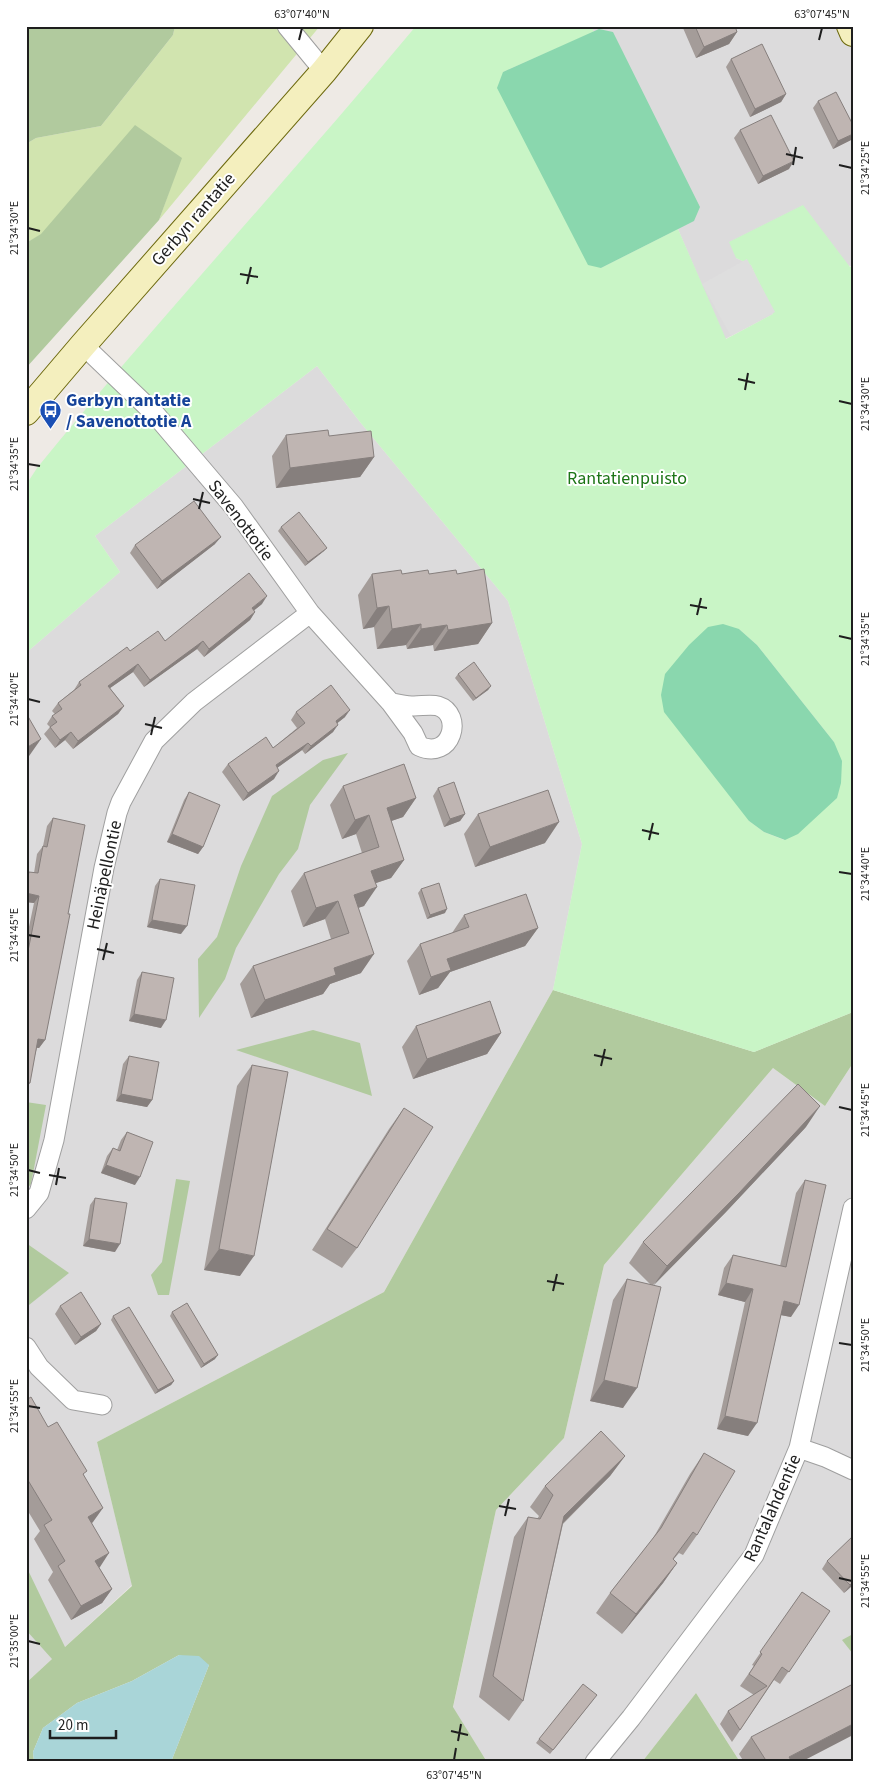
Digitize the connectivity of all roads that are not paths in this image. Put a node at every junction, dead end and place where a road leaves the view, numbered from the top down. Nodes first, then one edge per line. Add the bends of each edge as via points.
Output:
1 (287, 26) edge
2 (360, 26) edge
3 (850, 26) edge
4 (853, 33) edge
5 (324, 71) junction
6 (83, 344) junction
7 (26, 412) edge
8 (310, 613) junction
9 (391, 703) dead end
10 (26, 1209) edge
11 (852, 1212) edge
12 (26, 1347) edge
13 (102, 1404) dead end
14 (799, 1448) junction
15 (853, 1470) edge
16 (595, 1762) edge

1 - 5 street
2 - 5 main road, Gerbyn rantatie
3 - 4 main road
5 - 6 main road, Gerbyn rantatie
6 - 7 main road, Gerbyn rantatie
6 - 8 street, Savenottotie via 155,414 234,507
8 - 9 street, Savenottotie
8 - 10 street, Heinäpellontie via 194,702 161,734 121,802 104,868 54,1140 39,1193
11 - 14 street, Rantalahdentie
12 - 13 street via 39,1367 73,1400
14 - 15 street
14 - 16 street, Rantalahdentie via 754,1555

